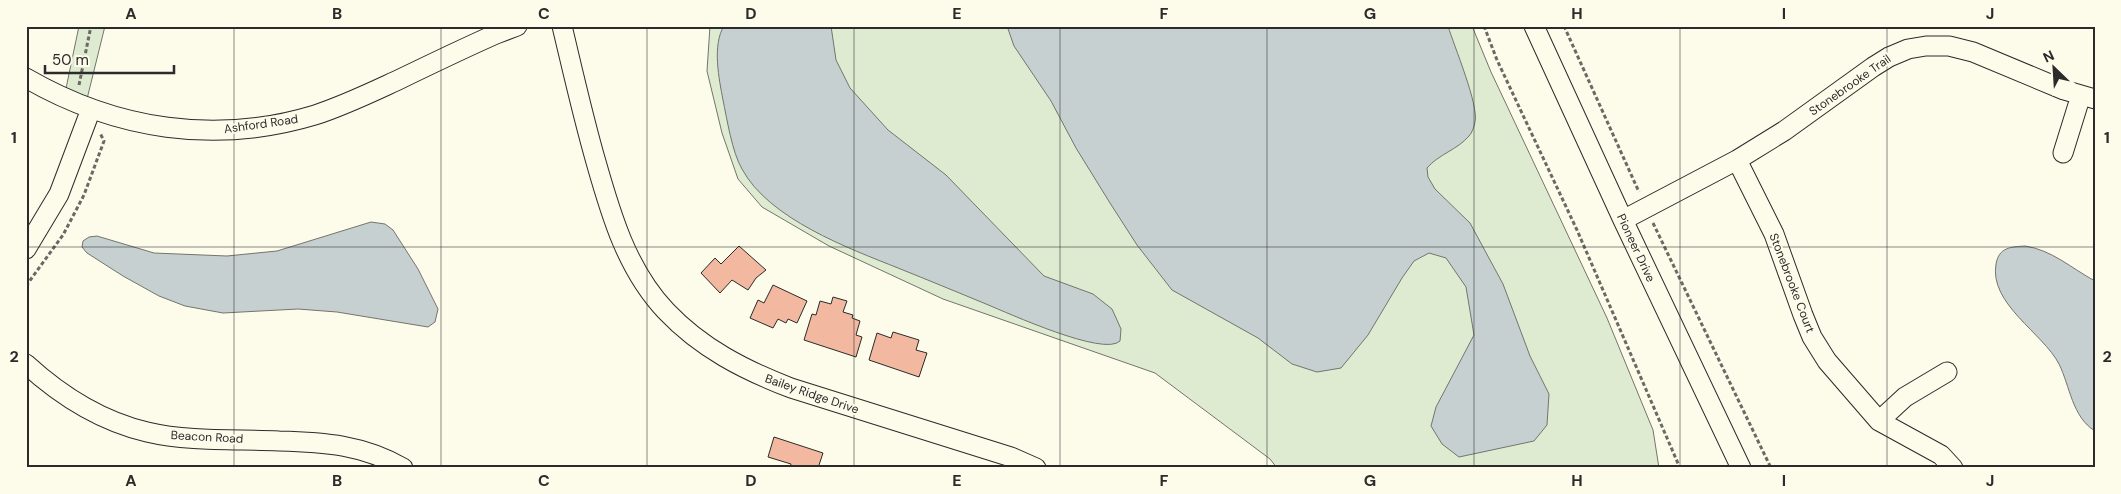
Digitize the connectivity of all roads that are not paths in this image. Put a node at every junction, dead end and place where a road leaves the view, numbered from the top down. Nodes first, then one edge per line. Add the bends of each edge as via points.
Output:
1 (517, 26) edge
2 (562, 26) edge
3 (1534, 26) edge
4 (26, 78) edge
5 (2088, 97) edge
6 (91, 109) junction
7 (2063, 153) dead end
8 (1737, 160) junction
9 (1623, 220) junction
10 (26, 249) edge
11 (26, 364) edge
12 (1947, 372) dead end
13 (1879, 421) junction
14 (1033, 467) edge
15 (403, 468) edge
16 (1741, 468) edge
17 (1953, 468) edge

1 - 6 street, Ashford Road via 355,100 280,124 243,129 166,128
2 - 14 street, Bailey Ridge Drive via 611,217 646,285 665,310 690,334 758,376 1011,457
3 - 9 street, Pioneer Drive
4 - 6 street, Ashford Road
5 - 7 street
5 - 8 street, Stonebrooke Trail via 1973,52 1949,46 1908,49 1889,57
6 - 10 street via 59,194
8 - 9 street, Stonebrooke Trail
8 - 13 street, Stonebrooke Court via 1774,234 1812,337
9 - 16 street, Pioneer Drive
11 - 15 street, Beacon Road via 78,405 112,421 148,432 180,437 326,442 385,457
12 - 13 street via 1906,397
13 - 17 street via 1941,455

